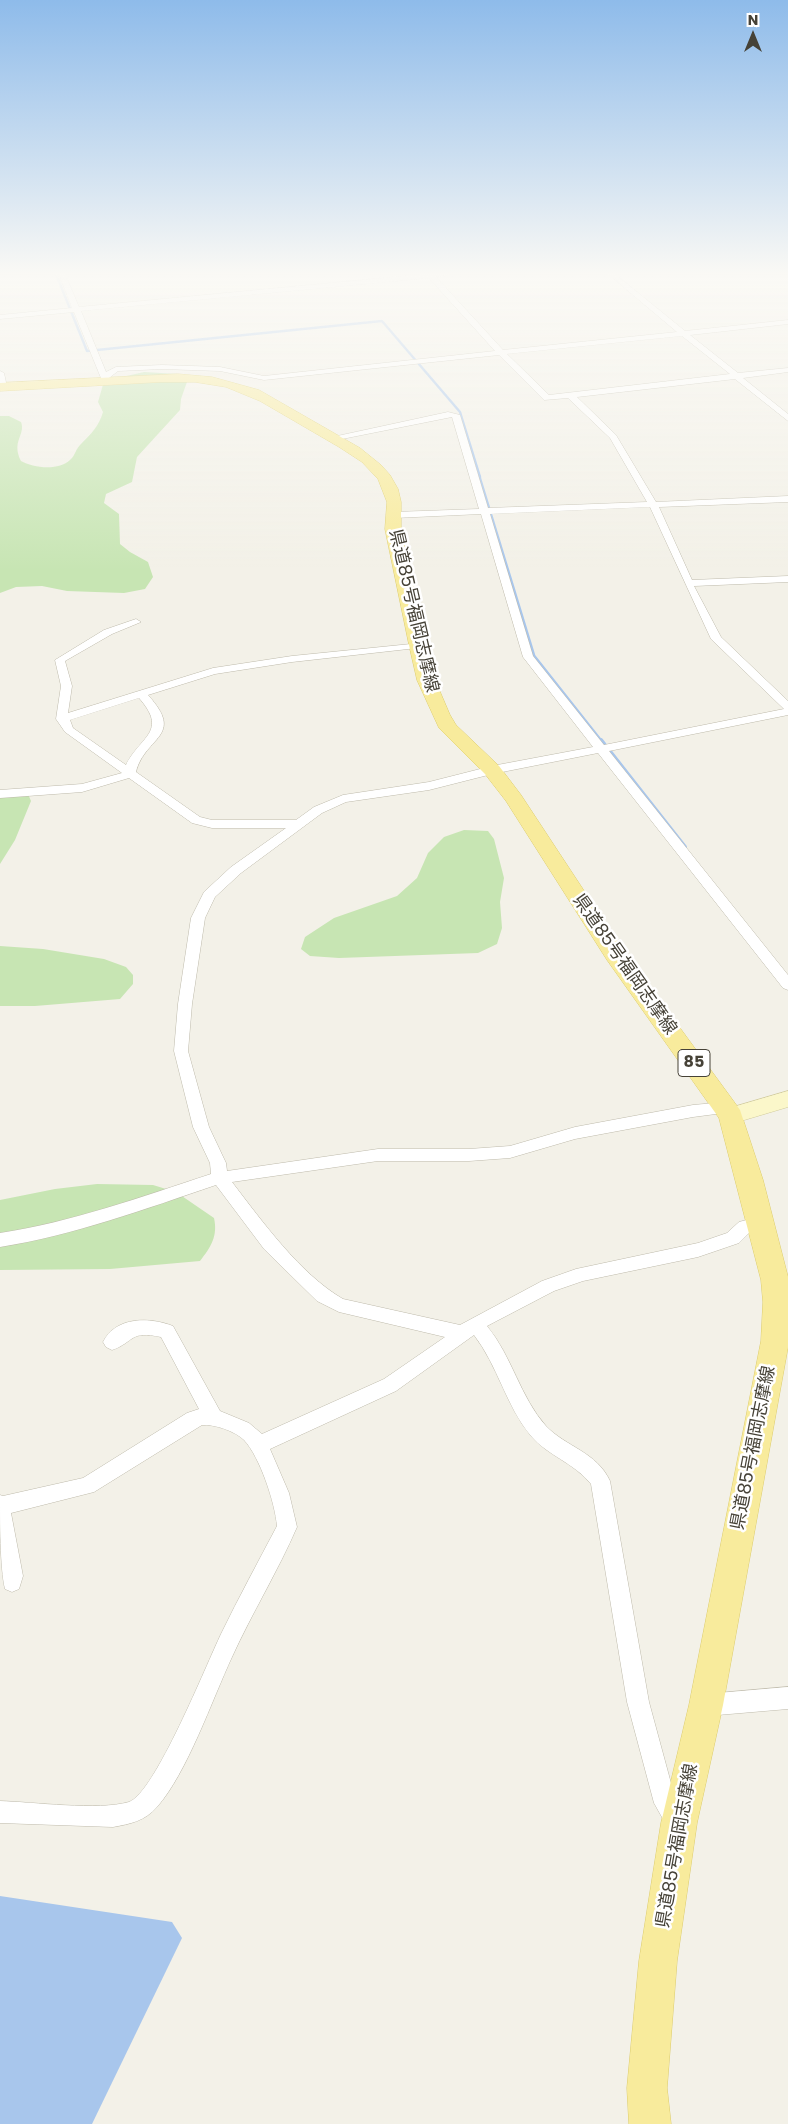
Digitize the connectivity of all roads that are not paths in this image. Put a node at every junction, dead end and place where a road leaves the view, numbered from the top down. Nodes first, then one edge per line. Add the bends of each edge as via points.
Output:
1 (103, 373) edge
2 (111, 373) edge
3 (240, 373) edge
4 (310, 373) edge
5 (522, 373) edge
6 (733, 373) edge
7 (761, 373) edge
8 (736, 376) junction
9 (105, 379) junction
10 (1, 382) edge
11 (571, 396) junction
12 (788, 418) edge
13 (332, 438) junction
14 (788, 500) edge
15 (652, 504) junction
16 (484, 511) junction
17 (394, 515) junction
18 (788, 580) edge
19 (688, 583) junction
20 (136, 622) dead end
21 (417, 645) junction
22 (142, 695) junction
23 (788, 707) edge
24 (788, 712) edge
25 (62, 719) junction
26 (600, 749) junction
27 (492, 770) junction
28 (129, 774) junction
29 (0, 794) edge
30 (299, 824) junction
31 (788, 985) edge
32 (788, 1100) edge
33 (728, 1112) junction
34 (219, 1178) junction
35 (761, 1224) junction
36 (0, 1240) edge
37 (783, 1303) edge
38 (467, 1328) junction
39 (112, 1342) dead end
40 (781, 1343) edge
41 (214, 1418) junction
42 (259, 1445) junction
43 (0, 1505) edge
44 (12, 1582) dead end
45 (788, 1698) edge
46 (706, 1705) junction
47 (0, 1812) edge
48 (679, 1823) junction
49 (650, 2124) edge

1 - 9 street
2 - 9 street
3 - 4 street via 264,378
5 - 11 street via 547,398
6 - 8 street
7 - 8 street
8 - 11 street
8 - 12 street
9 - 10 main road, 県道85号福岡志摩線 / 85
9 - 13 main road, 県道85号福岡志摩線 / 85 via 176,378 235,386 261,397
11 - 15 street via 613,437
13 - 16 street via 456,415
13 - 17 main road, 県道85号福岡志摩線 / 85 via 367,459 381,473 392,495
14 - 15 street
15 - 16 street
15 - 19 street
16 - 17 street
16 - 26 street via 528,657
17 - 21 main road, 県道85号福岡志摩線 / 85 via 393,529
18 - 19 street
19 - 23 street via 716,639
20 - 25 street via 108,632 60,660 66,677
21 - 22 street via 292,658 213,671 172,682
21 - 27 main road, 県道85号福岡志摩線 / 85 via 426,680 441,715 458,738
22 - 25 street
22 - 28 street via 156,708 159,719 155,735 135,760
24 - 26 street
25 - 28 street via 78,739
26 - 27 street
26 - 31 street
27 - 30 street via 429,786 344,799 318,810
27 - 33 main road, 県道85号福岡志摩線 / 85 via 615,955
28 - 29 street via 65,791
28 - 30 street via 196,820 212,824
30 - 34 street via 220,884 209,895 198,918 181,1051 208,1146 218,1162
32 - 33 main road
33 - 34 street via 693,1112 574,1133 510,1152 378,1155
33 - 35 main road, 県道85号福岡志摩線 / 85
34 - 36 street via 87,1222
34 - 38 street via 270,1244 324,1296 339,1305 418,1322
35 - 37 main road, 県道85号福岡志摩線 / 85
35 - 38 street via 745,1227 733,1238 698,1250 574,1277 548,1286
37 - 40 main road, 県道85号福岡志摩線 / 85
38 - 42 street via 390,1385
38 - 48 street via 488,1338 537,1430 587,1465 600,1481 638,1702 665,1803
39 - 41 street via 130,1328 167,1331
40 - 46 main road, 県道85号福岡志摩線 / 85
41 - 42 street via 250,1433
41 - 43 street via 194,1419 87,1486
42 - 47 street via 283,1501 287,1527 172,1763 154,1793 139,1809 115,1817
43 - 44 street
45 - 46 street
46 - 48 main road, 県道85号福岡志摩線 / 85
48 - 49 main road, 県道85号福岡志摩線 / 85 via 658,1961 647,2088

